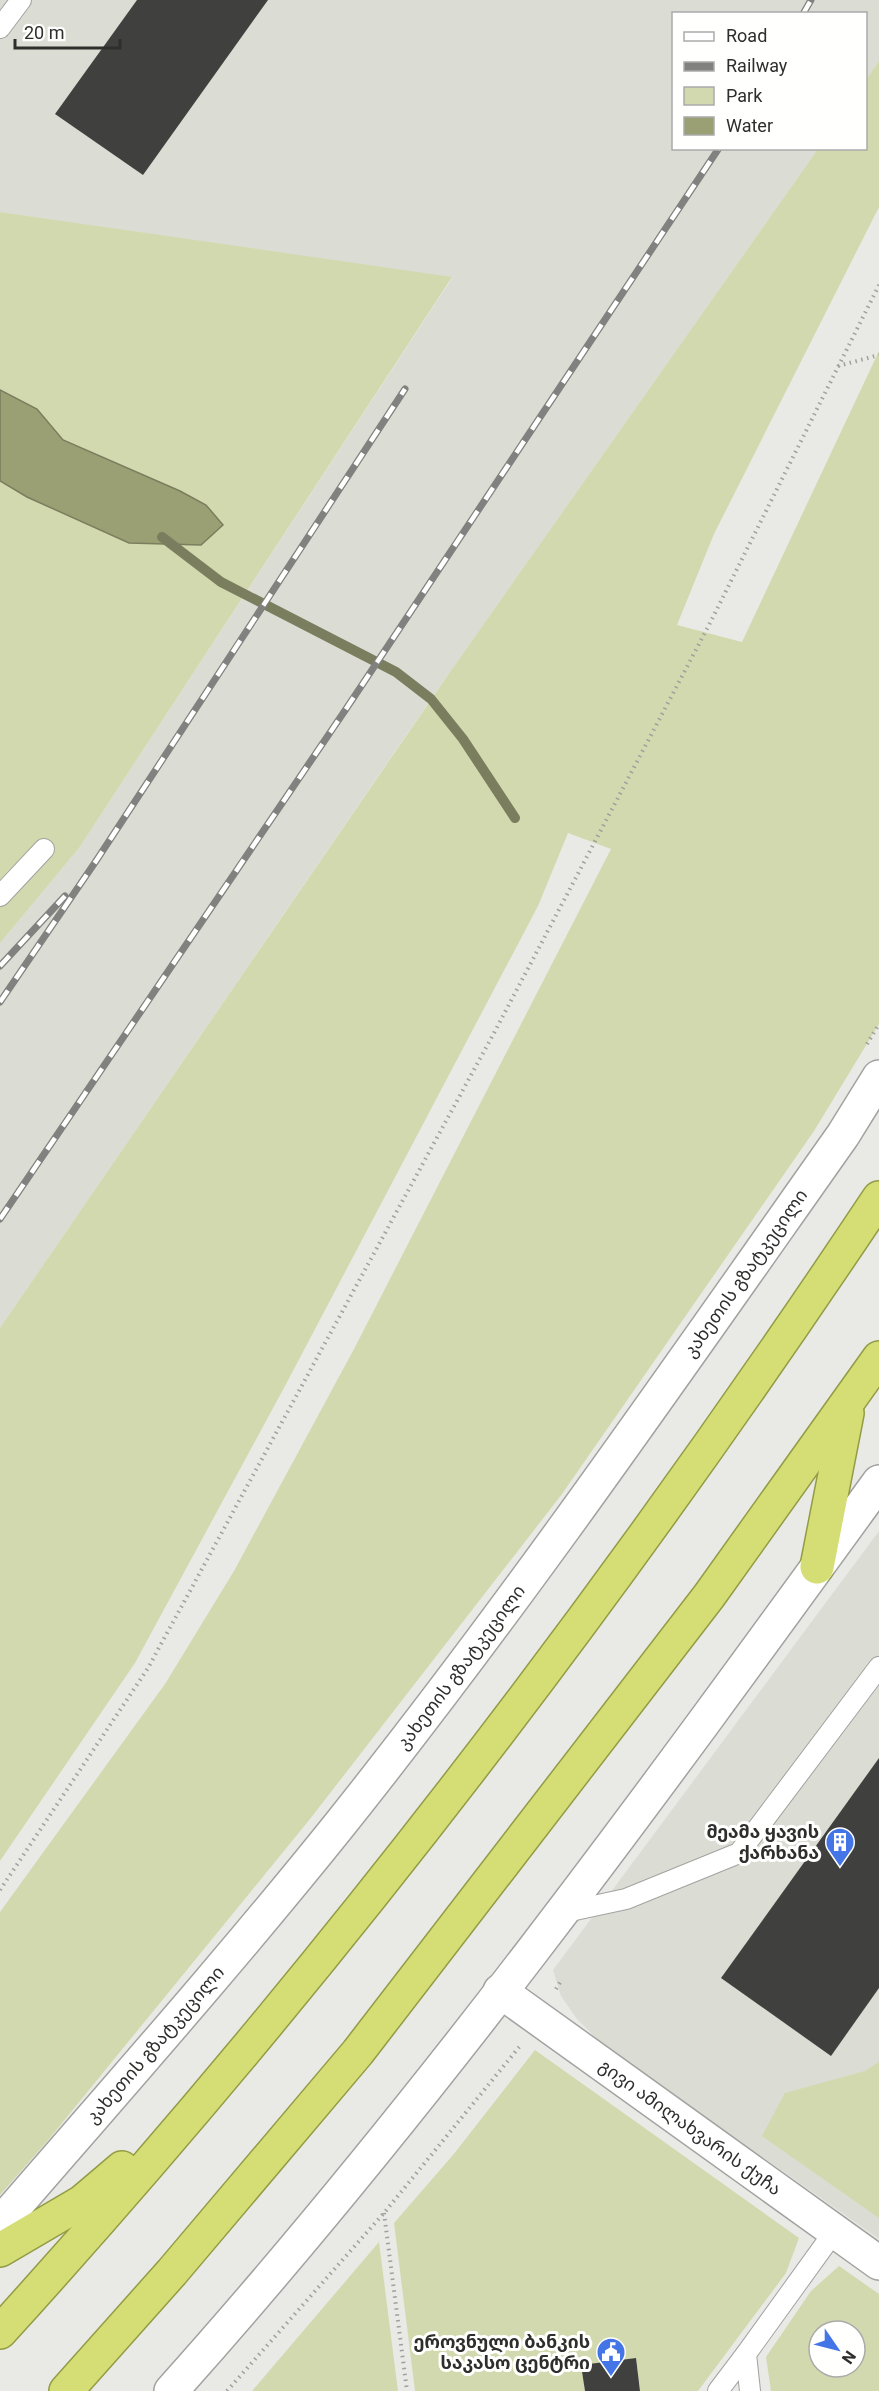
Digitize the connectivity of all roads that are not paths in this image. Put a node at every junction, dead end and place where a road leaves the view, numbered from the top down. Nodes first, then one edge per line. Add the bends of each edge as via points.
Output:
1 (21, 0) edge
2 (0, 28) edge
3 (44, 849) dead end
4 (0, 896) edge
5 (879, 1077) edge
6 (879, 1198) edge
7 (879, 1358) edge
8 (849, 1404) junction
9 (879, 1482) edge
10 (817, 1567) junction
11 (879, 1667) edge
12 (559, 1914) junction
13 (500, 1991) junction
14 (202, 2101) junction
15 (0, 2224) edge
16 (834, 2232) junction
17 (0, 2250) edge
18 (879, 2263) edge
19 (0, 2332) edge
20 (746, 2354) junction
21 (66, 2391) edge
22 (171, 2391) edge
23 (718, 2391) edge
24 (750, 2391) edge

1 - 2 lane
3 - 4 lane
5 - 15 street, კახეთის გზატკეცილი via 573,1518 341,1822
6 - 14 highway via 770,1362 482,1754
7 - 8 highway
8 - 10 highway
8 - 21 highway via 709,1596 358,2052
9 - 10 street
10 - 12 street
11 - 12 lane via 739,1853 626,1899
12 - 13 street
13 - 16 street, გივი ამილახვარის ქუჩა
13 - 22 street via 276,2274
14 - 17 highway via 82,2202
14 - 19 highway
16 - 18 street, გივი ამილახვარის ქუჩა
16 - 20 lane
20 - 23 lane
20 - 24 lane

